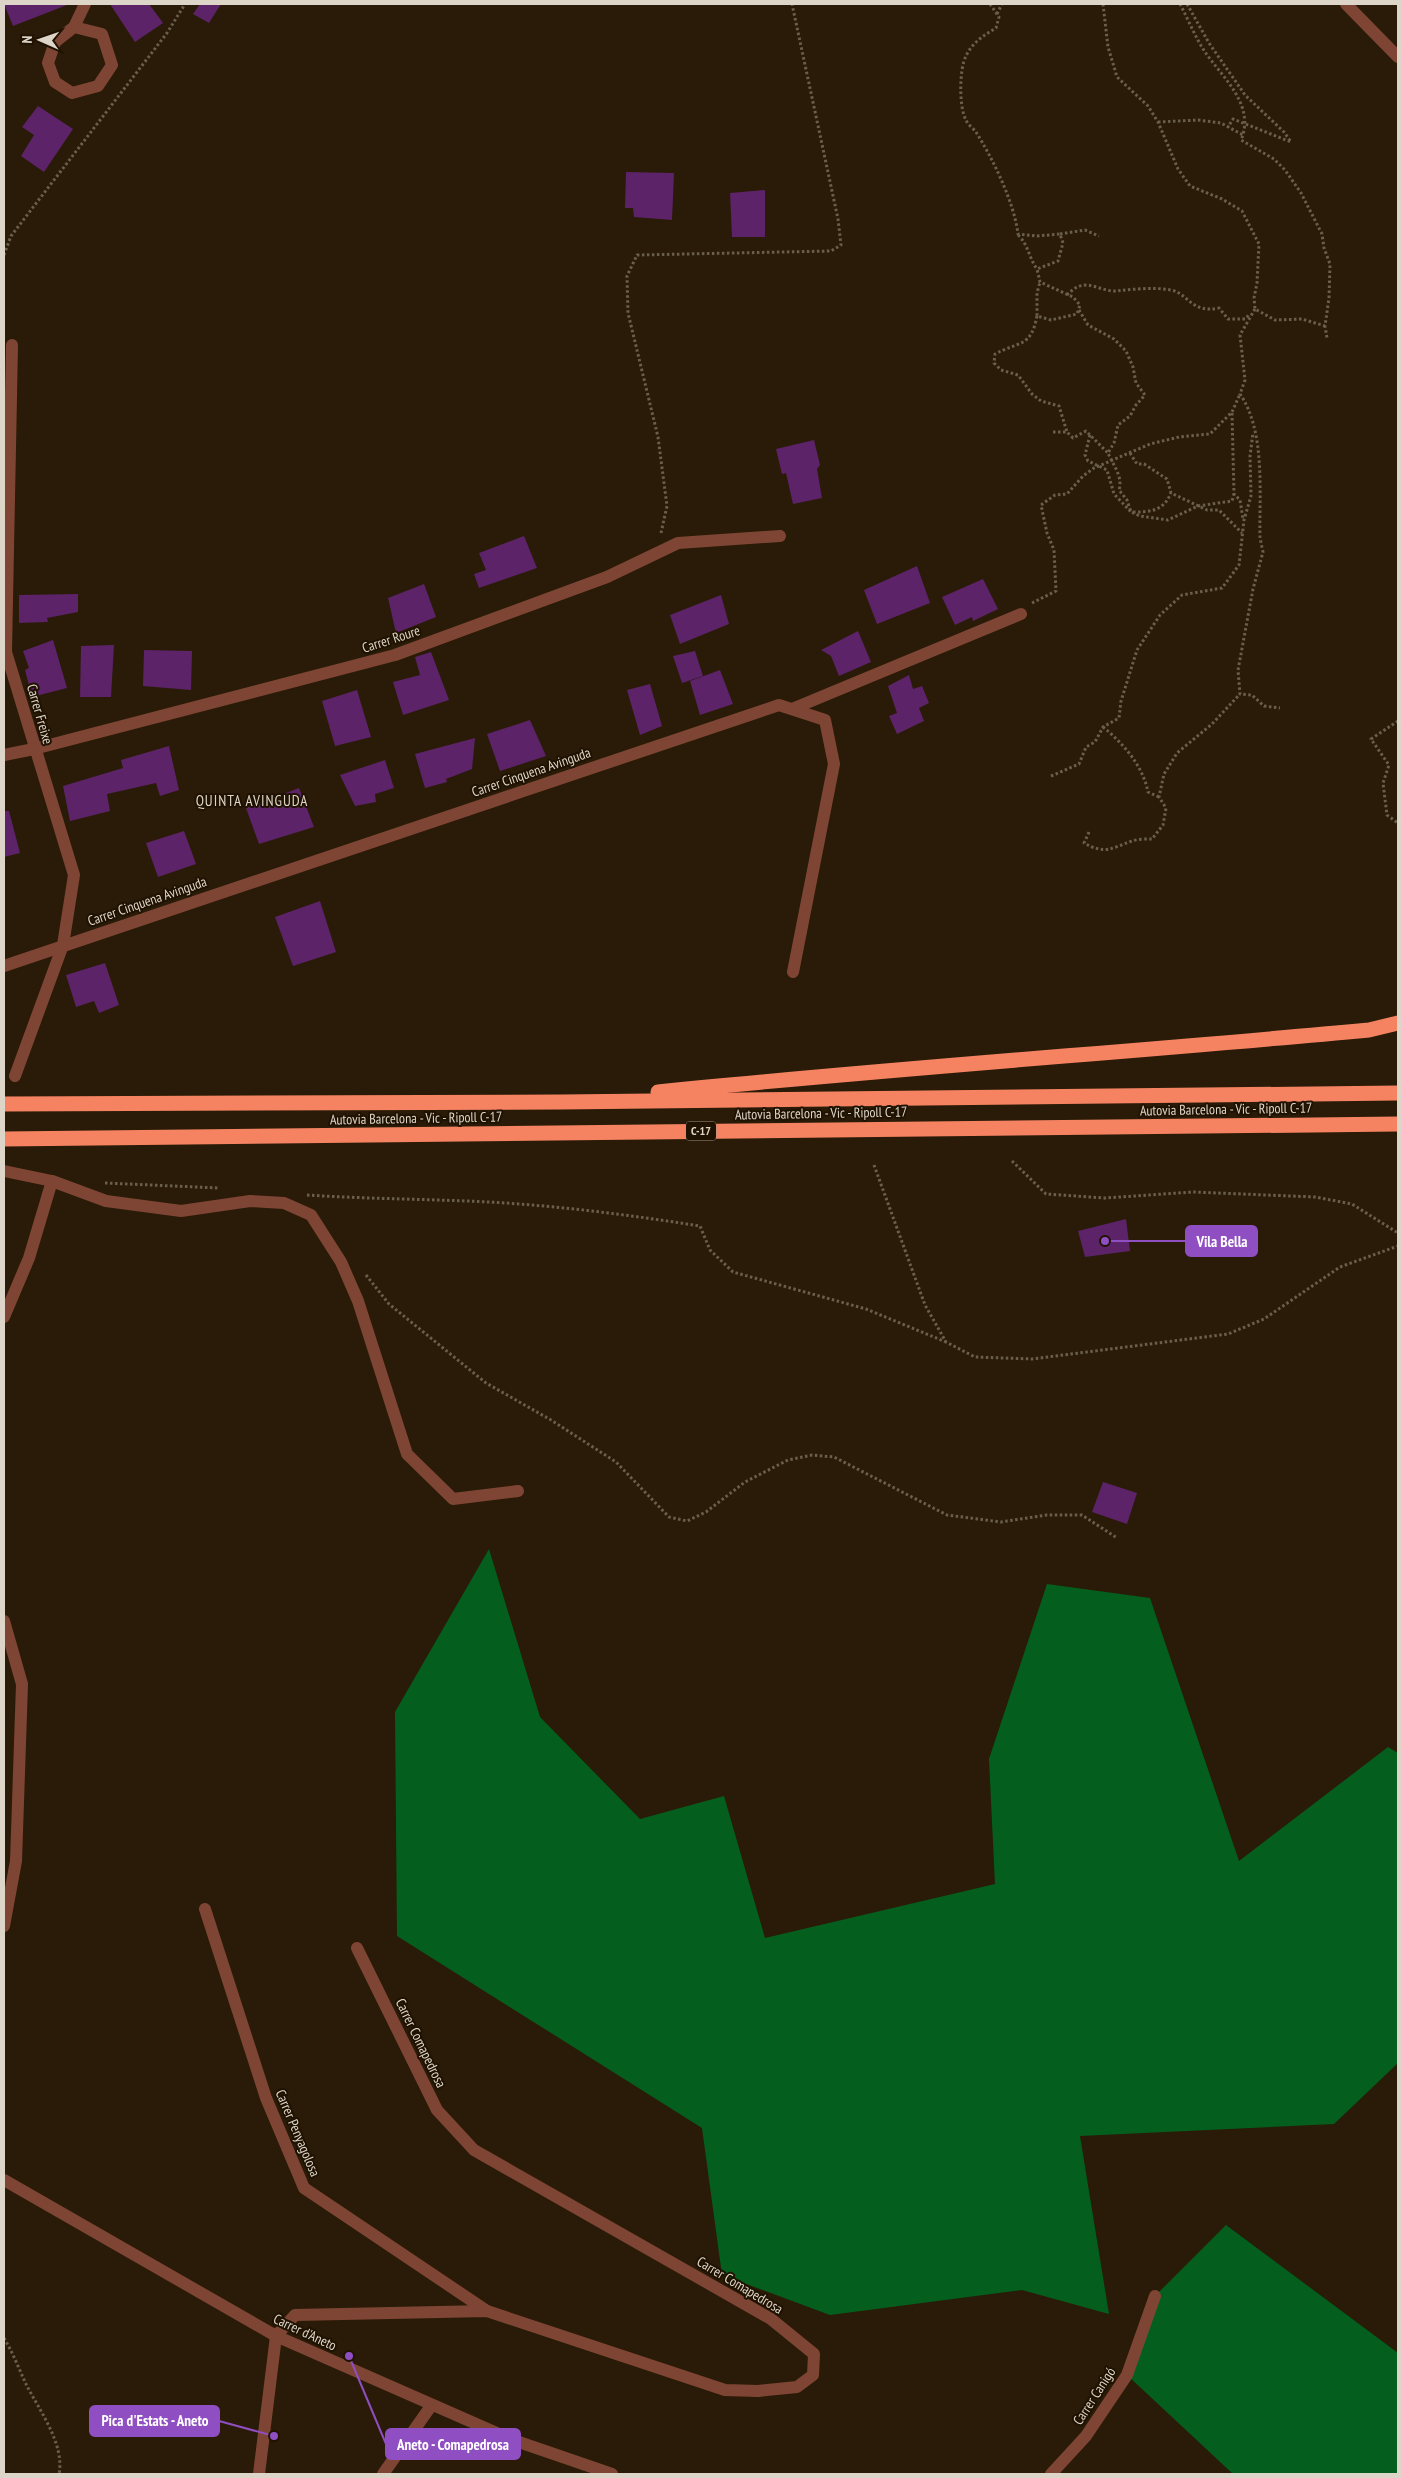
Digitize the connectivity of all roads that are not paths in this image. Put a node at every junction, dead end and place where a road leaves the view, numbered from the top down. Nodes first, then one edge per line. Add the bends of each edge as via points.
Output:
1 (85, 4) edge
2 (1346, 4) edge
3 (74, 27) junction
4 (1398, 57) edge
5 (12, 345) dead end
6 (780, 536) dead end
7 (1021, 614) road end
8 (792, 709) junction
9 (34, 749) junction
10 (4, 755) edge
11 (63, 945) junction
12 (4, 966) edge
13 (793, 972) dead end
14 (1398, 1022) edge
15 (15, 1076) dead end
16 (1398, 1093) edge
17 (561, 1102) junction
18 (4, 1104) edge
19 (1398, 1124) edge
20 (4, 1139) edge
21 (4, 1172) edge
22 (52, 1181) junction
23 (4, 1317) edge
24 (518, 1491) dead end
25 (4, 1621) edge
26 (205, 1909) dead end
27 (4, 1926) edge
28 (357, 1948) dead end
29 (4, 2180) edge
30 (1155, 2296) dead end
31 (487, 2312) junction
32 (276, 2336) junction
33 (431, 2406) junction
34 (259, 2474) edge
35 (383, 2474) edge
36 (612, 2474) edge
37 (1051, 2474) edge

1 - 3 street
2 - 4 street
3 - 3 street via 56,42 48,63 55,82 72,93 98,86 112,65 102,34
5 - 9 street, Carrer Freixe via 6,652
6 - 9 street, Carrer Roure via 678,543 607,577 395,655
7 - 8 street
8 - 11 street, Carrer Cinquena Avinguda via 779,705
8 - 13 street, Carrer Cinquena Avinguda via 825,720 834,764
9 - 10 street, Carrer Roure
9 - 11 street, Carrer Freixe via 74,875
11 - 12 street, Carrer Cinquena Avinguda
11 - 15 street, Carrer Freixe
14 - 17 highway via 1369,1030 1192,1047 837,1074
16 - 17 highway, Autovia Barcelona - Vic - Ripoll C-17
17 - 18 highway, Autovia Barcelona - Vic - Ripoll C-17
19 - 20 highway, Autovia Barcelona - Vic - Ripoll C-17 / C-17
21 - 22 street
22 - 23 street via 29,1258
22 - 24 street via 106,1201 181,1211 250,1202 284,1203 311,1214 341,1262 358,1301 407,1454 453,1499
25 - 27 street via 22,1684 16,1861
26 - 31 street, Carrer Penyagolosa via 266,2098 304,2188
28 - 31 street, Carrer Comapedrosa via 437,2110 474,2150 771,2319 814,2354 813,2375 797,2387 725,2390
29 - 32 street, Carrer d'Aneto
30 - 37 street, Carrer Canigó via 1127,2376 1086,2436
31 - 32 street, Carrer Comapedrosa via 295,2315
32 - 33 street, Carrer d'Aneto
32 - 34 street
33 - 35 street
33 - 36 street, Carrer d'Aneto via 513,2440

